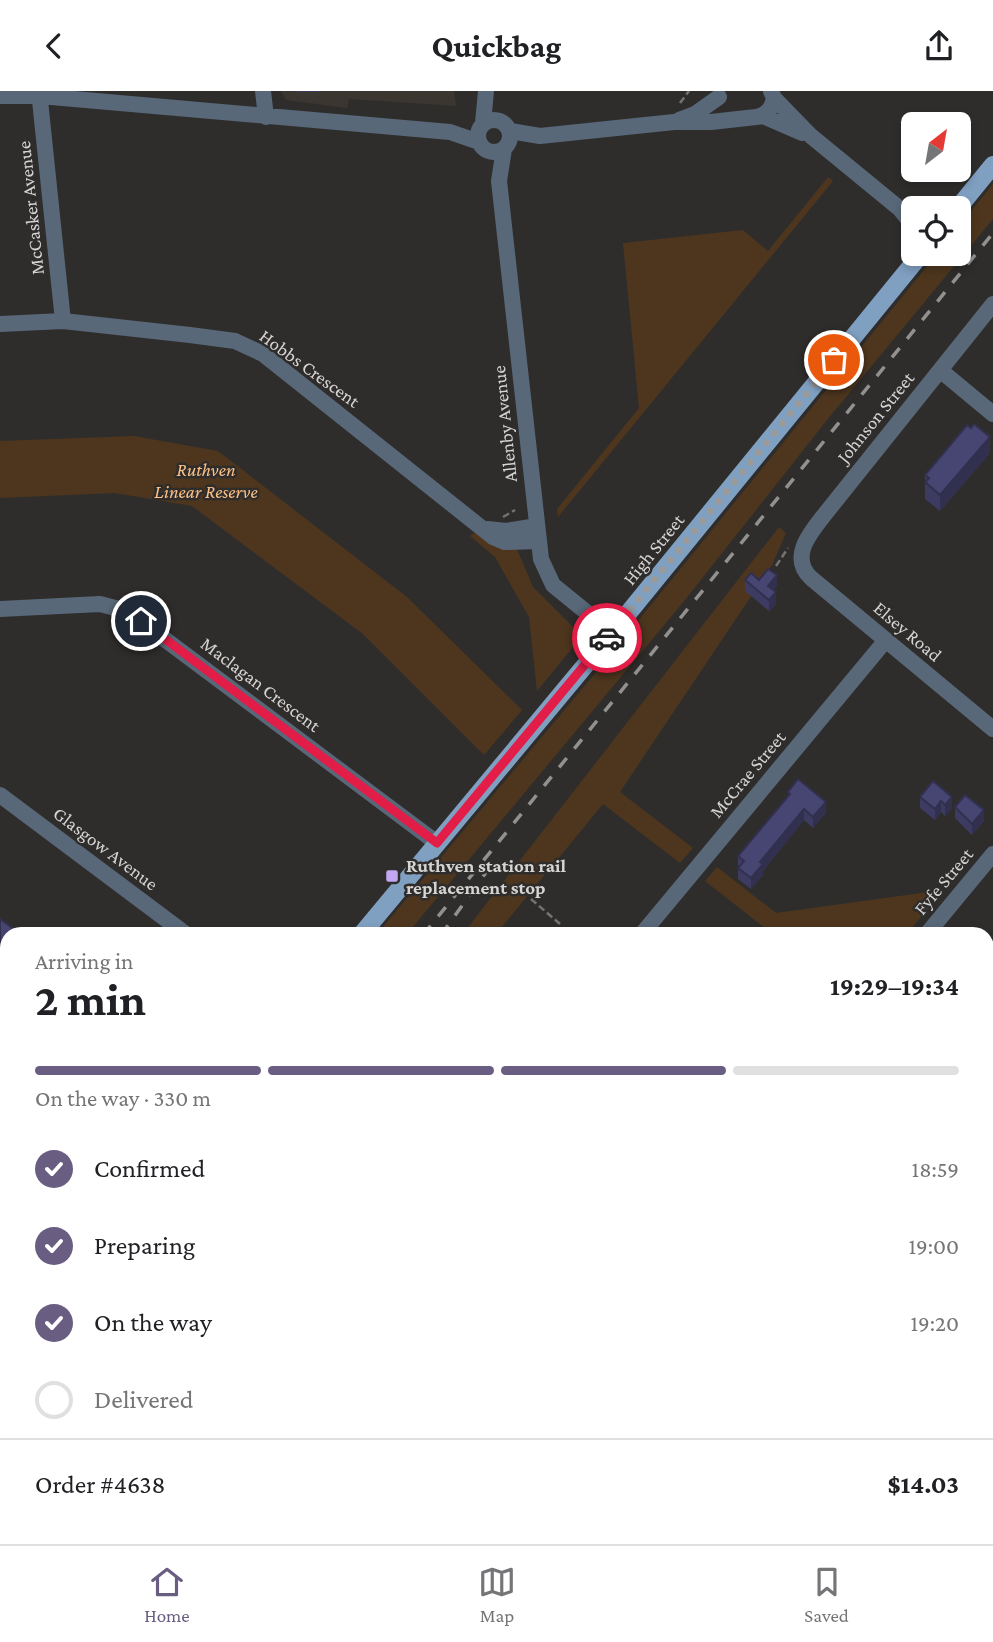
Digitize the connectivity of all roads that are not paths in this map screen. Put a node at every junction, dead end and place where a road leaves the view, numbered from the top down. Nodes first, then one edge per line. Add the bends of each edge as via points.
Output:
1 (263, 91) edge
2 (486, 91) edge
3 (492, 91) edge
4 (773, 93) edge
5 (39, 94) edge
6 (720, 94) edge
7 (0, 96) edge
8 (763, 116) junction
9 (266, 117) junction
10 (739, 118) junction
11 (674, 122) junction
12 (494, 136) junction
13 (811, 137) junction
14 (993, 165) edge
15 (968, 196) edge
16 (901, 207) edge
17 (911, 266) edge
18 (993, 304) edge
19 (63, 321) junction
20 (0, 324) edge
21 (940, 370) junction
22 (993, 414) edge
23 (538, 533) junction
24 (800, 562) joint
25 (0, 608) edge
26 (612, 633) junction
27 (886, 640) junction
28 (993, 729) edge
29 (0, 795) edge
30 (437, 843) junction
31 (993, 854) edge
32 (176, 927) edge
33 (368, 927) edge
34 (648, 927) edge
35 (933, 927) edge

1 - 9 street
2 - 12 street, Allenby Avenue
3 - 12 street, Allenby Avenue
4 - 8 street via 772,107
4 - 13 street
5 - 7 street
5 - 9 street
5 - 19 street, McCasker Avenue
6 - 10 street via 721,106
6 - 11 street via 695,114
8 - 10 street
8 - 13 street
9 - 12 street
10 - 11 street
11 - 12 street via 540,136
12 - 23 street, Allenby Avenue
13 - 16 street
14 - 15 main road
17 - 26 main road, High Street
18 - 21 street, Johnson Street
19 - 20 street, Hobbs Crescent
19 - 23 street, Hobbs Crescent via 235,341 263,355 479,525
21 - 22 street
21 - 24 street, Johnson Street via 814,528
23 - 26 street, Allenby Avenue via 541,559 553,585
24 - 27 street, Elsey Road via 811,578
25 - 30 street, Maclagan Crescent via 100,604 127,611
26 - 30 main road, High Street
27 - 28 street, Elsey Road
27 - 34 street, McCrae Street
29 - 32 street, Glasgow Avenue
30 - 33 main road, High Street
31 - 35 street, Fyfe Street

